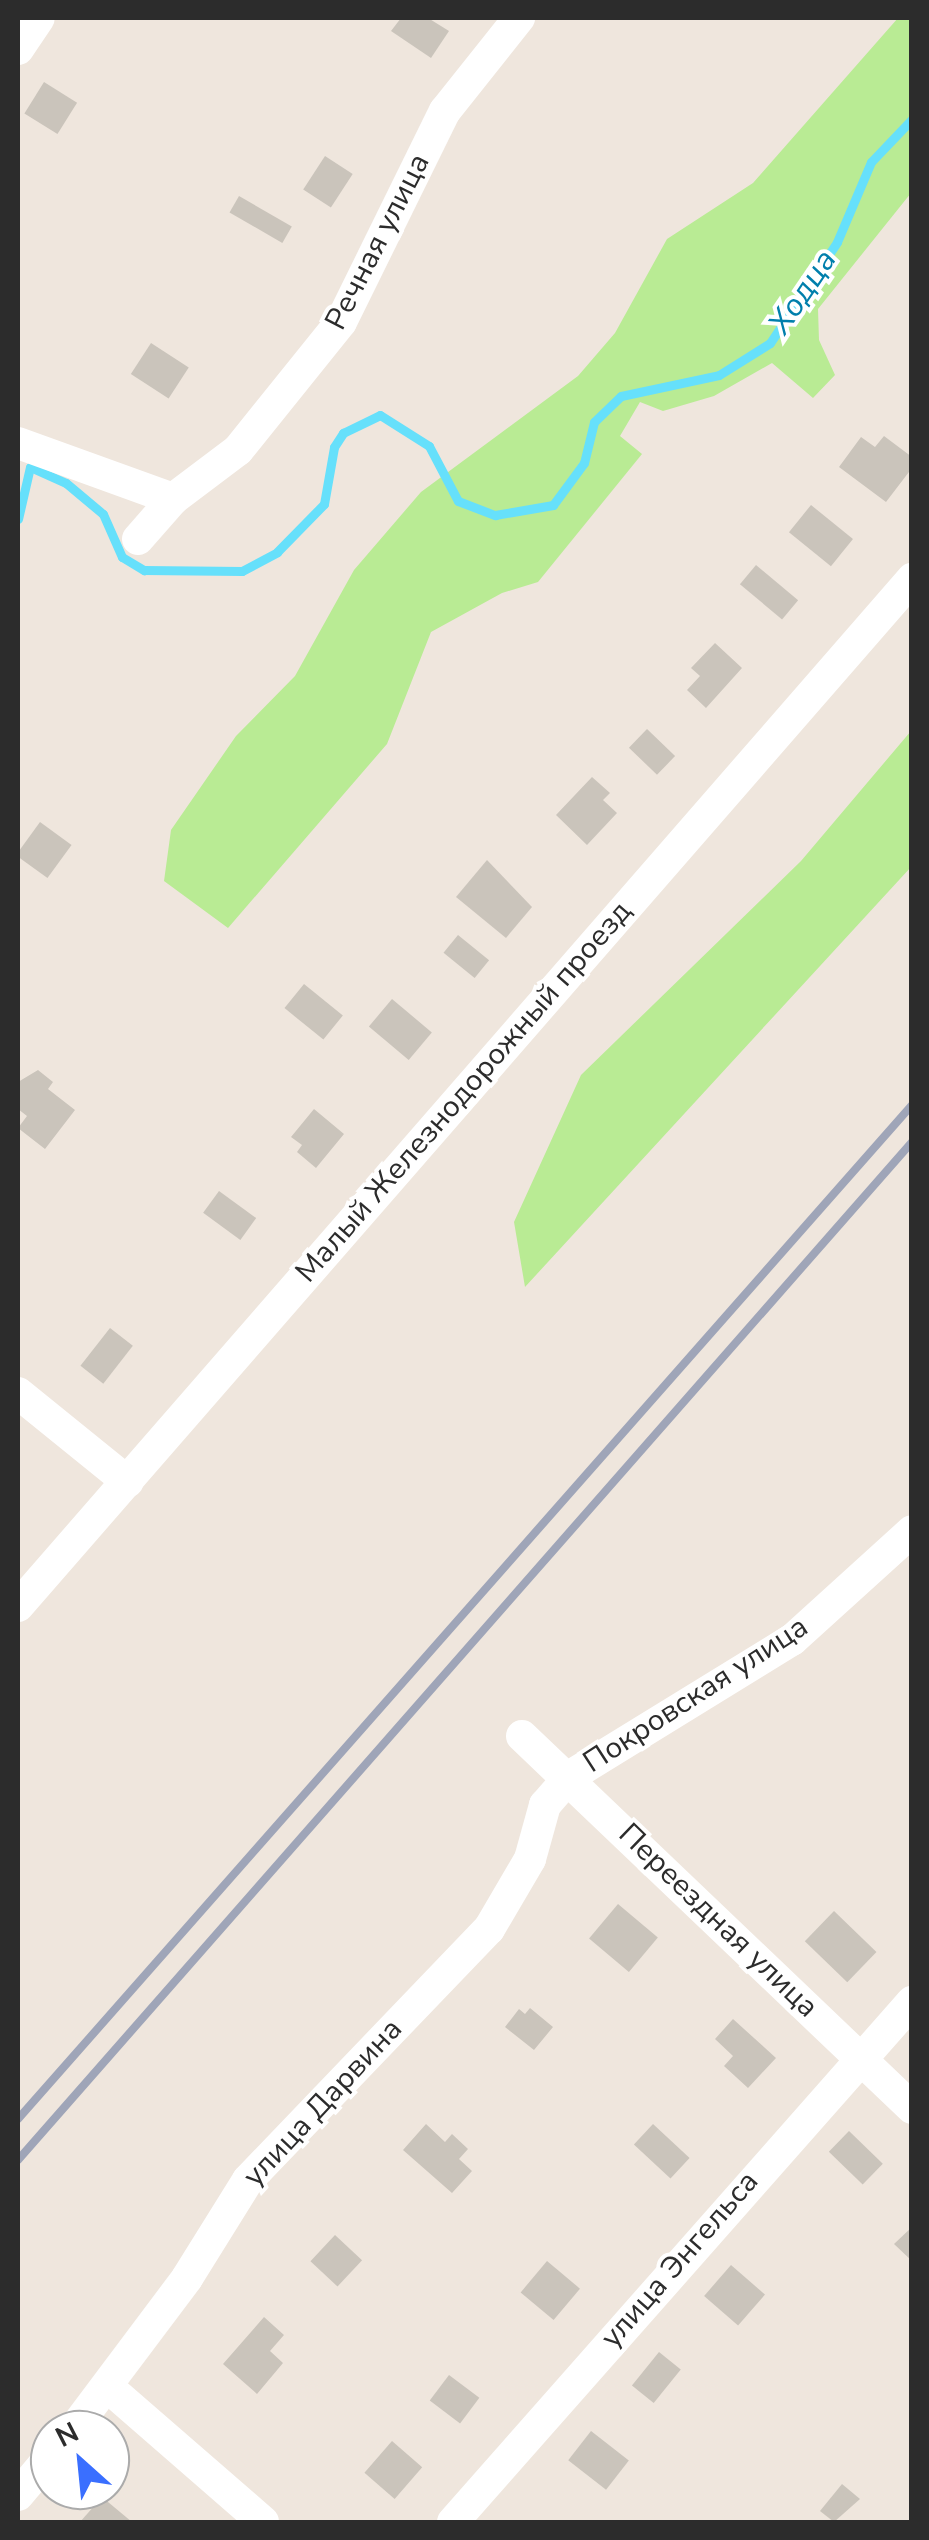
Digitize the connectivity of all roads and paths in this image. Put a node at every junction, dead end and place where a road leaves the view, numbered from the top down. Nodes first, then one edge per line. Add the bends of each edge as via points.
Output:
1 (40, 18) edge
2 (519, 18) edge
3 (18, 49) edge
4 (18, 443) edge
5 (174, 499) junction
6 (138, 539) dead end
7 (912, 578) edge
8 (18, 1393) edge
9 (128, 1482) junction
10 (912, 1530) edge
11 (18, 1606) edge
12 (522, 1736) dead end
13 (568, 1777) junction
14 (912, 2002) edge
15 (858, 2055) junction
16 (912, 2108) edge
17 (109, 2388) junction
18 (90, 2410) edge
19 (263, 2522) edge
20 (454, 2522) edge

1 - 3 street
2 - 5 street, Речная улица via 445,111 341,322 238,450
4 - 5 street
5 - 6 street, Речная улица
7 - 9 street, Малый Железнодорожный проезд
8 - 9 street
9 - 11 street, Малый Железнодорожный проезд
10 - 13 street, Покровская улица via 792,1640
12 - 13 street, Переездная улица
13 - 15 street, Переездная улица
13 - 17 street, улица Дарвина via 545,1805 530,1859 489,1929 248,2180
14 - 15 street, улица Энгельса
15 - 16 street, Переездная улица
15 - 20 street, улица Энгельса
17 - 18 street, улица Дарвина
17 - 19 street

